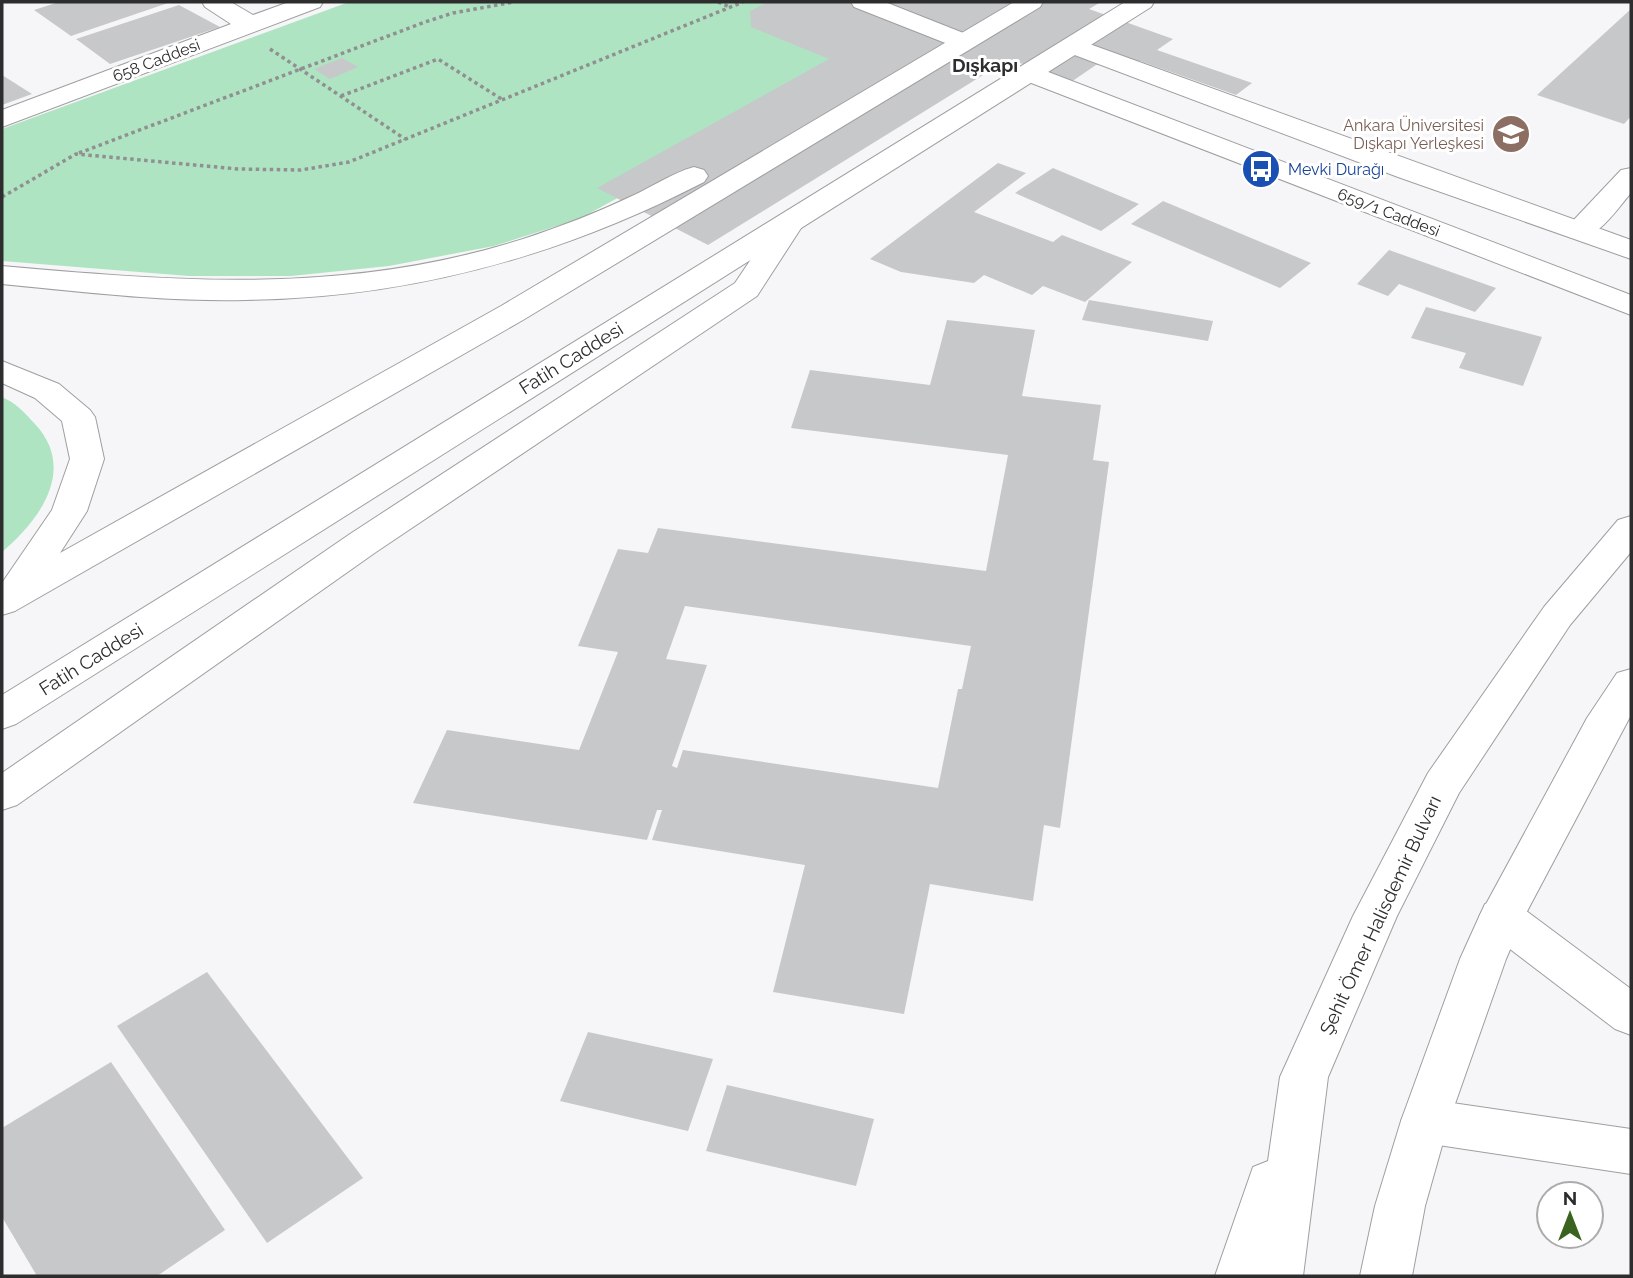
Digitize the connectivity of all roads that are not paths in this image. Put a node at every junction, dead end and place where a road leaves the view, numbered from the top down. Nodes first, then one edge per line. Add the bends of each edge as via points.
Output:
1 (214, 2) edge
2 (311, 2) edge
3 (863, 2) edge
4 (1031, 2) edge
5 (1142, 2) edge
6 (256, 34) junction
7 (962, 41) junction
8 (1073, 46) junction
9 (1030, 73) junction
10 (864, 101) junction
11 (2, 119) edge
12 (1408, 171) junction
13 (1631, 176) edge
14 (1367, 204) junction
15 (788, 225) junction
16 (1580, 231) junction
17 (1631, 250) edge
18 (2, 275) edge
19 (1631, 306) edge
20 (2, 371) edge
21 (1631, 528) edge
22 (7, 600) edge
23 (1631, 683) edge
24 (2, 715) edge
25 (2, 794) edge
26 (1501, 917) junction
27 (1631, 1015) edge
28 (1304, 1077) junction
29 (1425, 1121) junction
30 (1631, 1152) edge
31 (1241, 1276) edge
32 (1277, 1276) edge
33 (1386, 1276) edge

1 - 6 main road
2 - 6 main road, 658 Caddesi
3 - 7 main road
4 - 7 main road
5 - 8 main road, Fatih Caddesi
6 - 11 main road, 658 Caddesi
7 - 10 main road
8 - 9 main road, Fatih Caddesi
8 - 12 main road
9 - 14 main road, 659/1 Caddesi
9 - 15 main road, Fatih Caddesi
10 - 18 main road via 760,140 627,210 558,238 479,261 395,278 242,291
10 - 22 main road via 512,313
12 - 14 main road
12 - 16 main road
13 - 16 main road
14 - 19 main road, 659/1 Caddesi
15 - 24 main road, Fatih Caddesi
15 - 25 main road via 746,289 351,551
16 - 17 main road
20 - 22 main road via 47,391 78,416 87,459 69,511
21 - 28 main road, Şehit Ömer Halisdemir Bulvarı via 1557,616 1443,784 1375,916
23 - 26 main road via 1601,729
26 - 27 main road
26 - 29 main road
28 - 31 main road
28 - 32 main road, Şehit Ömer Halisdemir Bulvarı
29 - 30 main road
29 - 33 main road via 1400,1206

